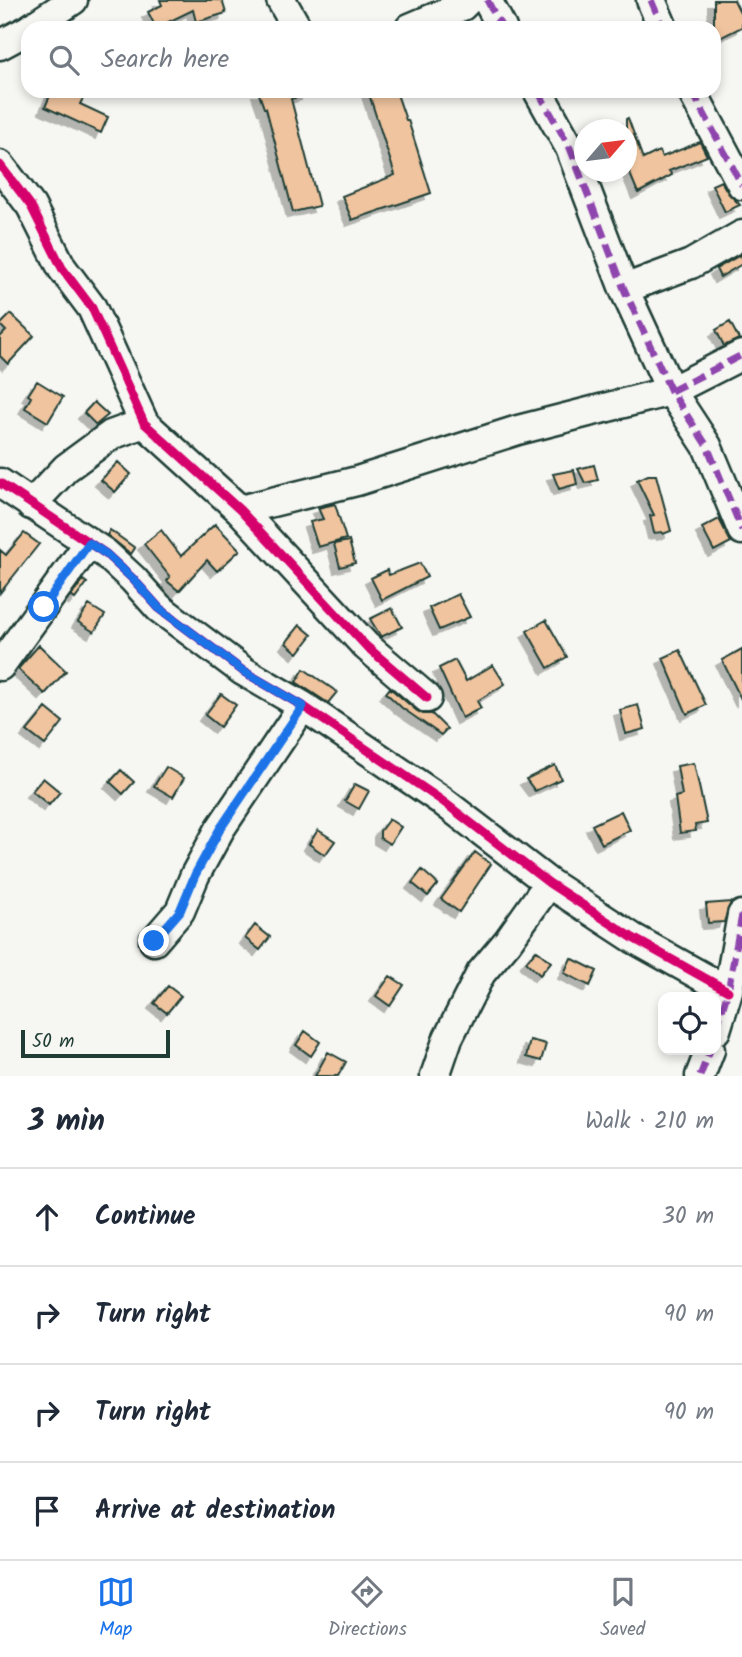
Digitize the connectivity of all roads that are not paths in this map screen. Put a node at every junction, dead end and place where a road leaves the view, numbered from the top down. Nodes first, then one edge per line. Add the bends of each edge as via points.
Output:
1 (73, 0) edge
2 (281, 0) edge
3 (468, 0) edge
4 (487, 0) edge
5 (651, 0) edge
6 (41, 21) edge
7 (293, 21) edge
8 (427, 21) edge
9 (498, 21) edge
10 (660, 21) edge
11 (21, 33) edge
12 (0, 45) edge
13 (542, 98) edge
14 (696, 98) edge
15 (0, 165) edge
16 (742, 185) edge
17 (742, 235) edge
18 (624, 289) junction
19 (742, 355) edge
20 (671, 391) junction
21 (144, 423) junction
22 (0, 483) edge
23 (31, 505) junction
24 (240, 510) junction
25 (739, 512) edge
26 (89, 543) junction
27 (0, 666) edge
28 (427, 698) dead end
29 (303, 706) junction
30 (549, 883) junction
31 (742, 915) edge
32 (154, 941) dead end
33 (727, 991) junction
34 (721, 1012) edge
35 (708, 1055) edge
36 (435, 1076) edge
37 (700, 1076) edge

1 - 6 street
2 - 7 street
3 - 8 street
4 - 9 street
5 - 10 street
11 - 12 street
13 - 18 street via 570,148
14 - 16 street
15 - 21 street via 31,206 62,268 92,308
17 - 18 street via 691,264
18 - 20 street
19 - 20 street
20 - 24 street
20 - 25 street via 707,446
21 - 23 street via 111,435 66,468
21 - 24 street
22 - 23 street
23 - 26 street
24 - 28 street via 366,646
26 - 27 street
26 - 29 street via 133,579 159,608 243,671
29 - 30 street via 441,800
29 - 32 street via 220,829 180,911
30 - 33 street
30 - 36 street via 481,973 448,1038
31 - 33 street
33 - 34 street
35 - 37 street

